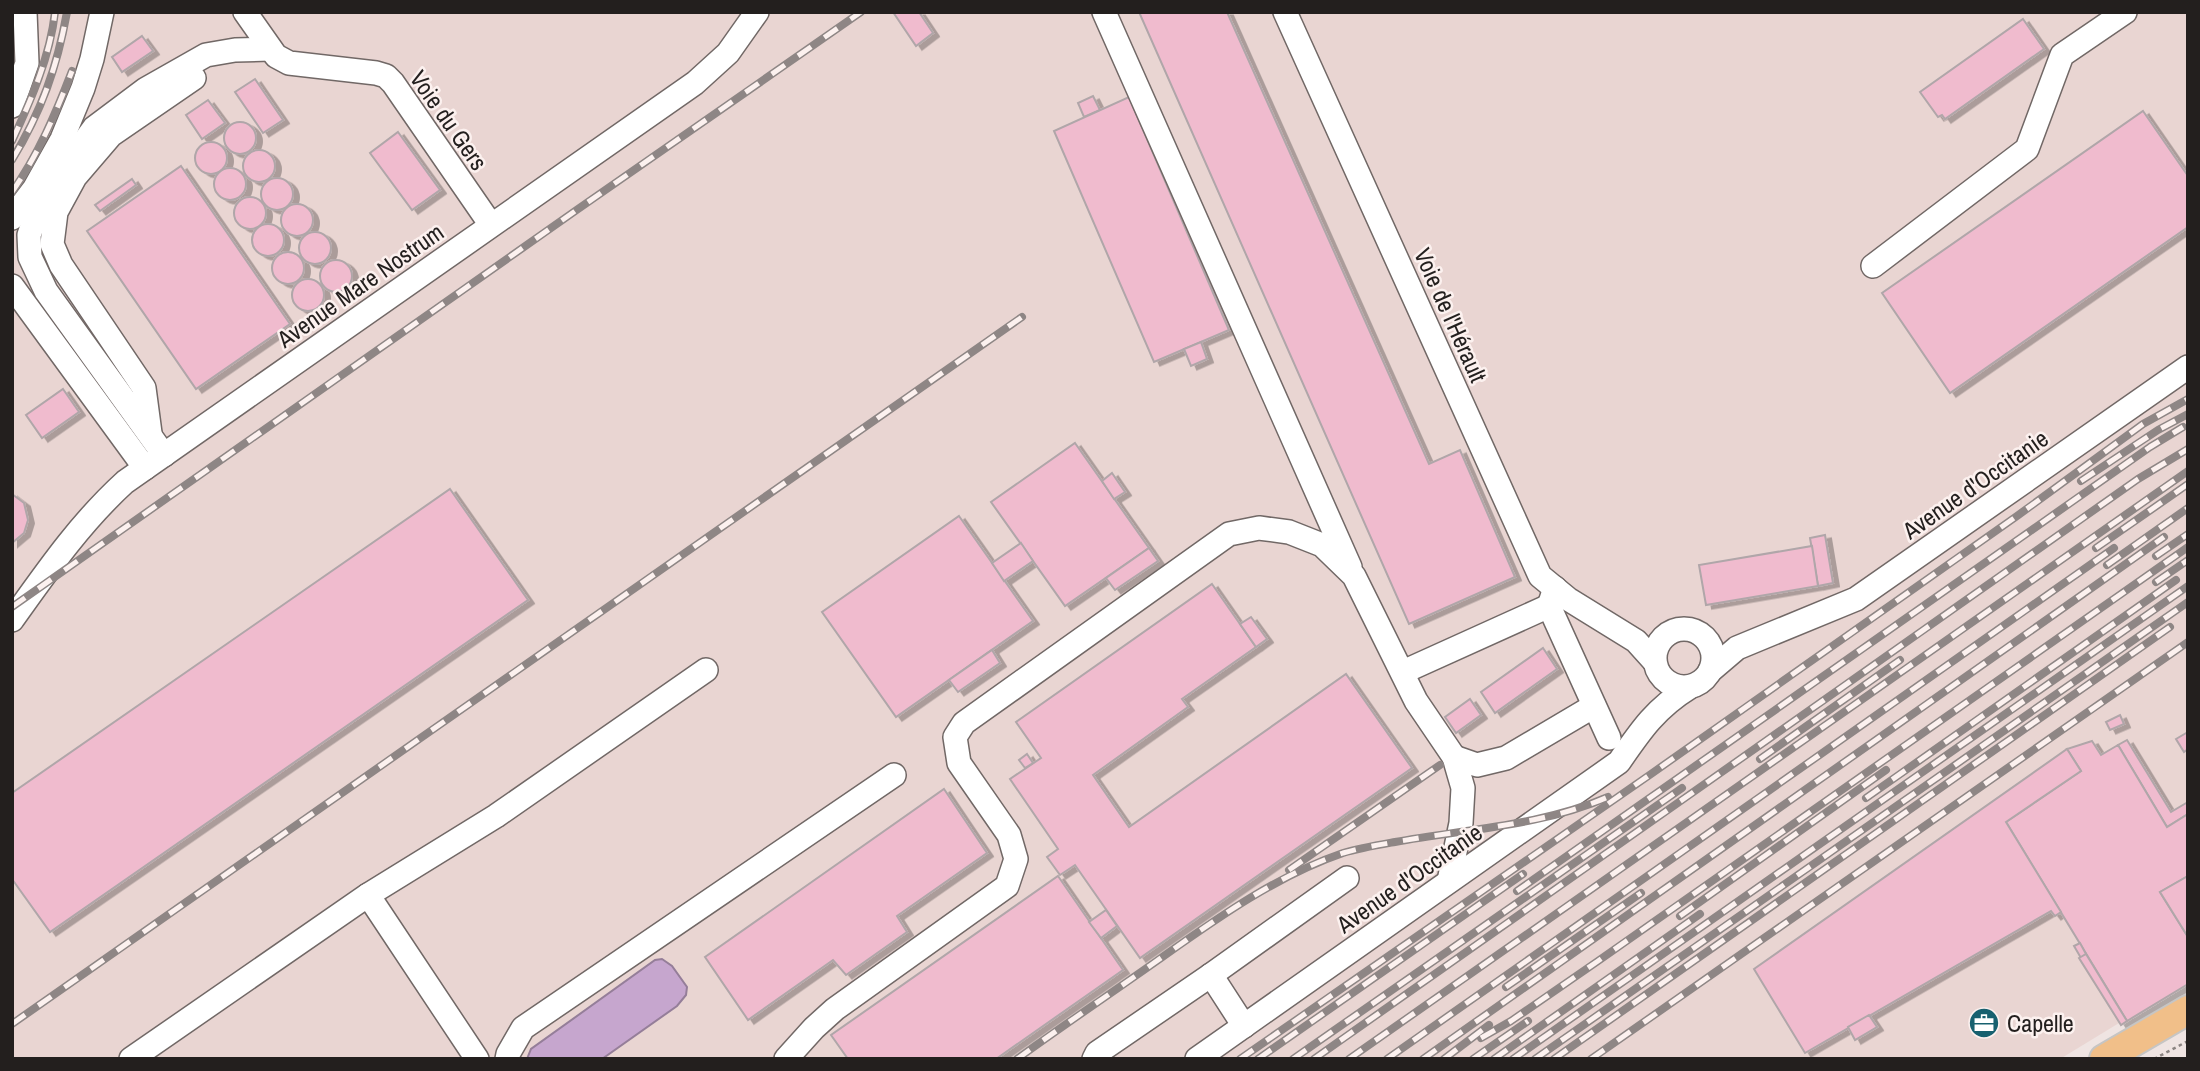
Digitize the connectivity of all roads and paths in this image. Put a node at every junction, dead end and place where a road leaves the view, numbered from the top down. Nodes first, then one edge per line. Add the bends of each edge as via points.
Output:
1 (25, 12) edge
2 (102, 12) edge
3 (245, 12) edge
4 (757, 12) edge
5 (1104, 12) edge
6 (1285, 12) edge
7 (2125, 12) edge
8 (270, 49) junction
9 (12, 106) edge
10 (12, 218) edge
11 (491, 225) junction
12 (1873, 266) dead end
13 (12, 286) edge
14 (2188, 368) edge
15 (153, 453) junction
16 (1354, 576) junction
17 (1552, 597) junction
18 (1596, 616) junction
19 (12, 620) edge
20 (1783, 628) junction
21 (1675, 630) junction
22 (1699, 633) junction
23 (1655, 663) junction
24 (706, 670) dead end
25 (1710, 671) junction
26 (1403, 672) junction
27 (1690, 687) junction
28 (1594, 706) junction
29 (1641, 730) junction
30 (1609, 738) dead end
31 (1454, 757) junction
32 (894, 775) dead end
33 (1347, 878) dead end
34 (1449, 881) junction
35 (368, 895) junction
36 (1212, 975) junction
37 (2188, 1010) edge
38 (1244, 1026) junction
39 (2188, 1031) edge
40 (2188, 1041) edge
41 (131, 1059) edge
42 (477, 1059) edge
43 (507, 1059) edge
44 (786, 1059) edge
45 (1094, 1059) edge
46 (1197, 1059) edge
47 (2104, 1059) edge
48 (2139, 1059) edge
49 (2154, 1059) edge

1 - 9 street via 27,63
2 - 10 street via 83,88 62,139
3 - 8 street, Voie du Gers
4 - 11 street, Avenue Mare Nostrum via 728,53 695,83
5 - 16 street
6 - 17 street, Voie de l'Hérault
7 - 12 street via 2062,55 2026,149
8 - 11 street, Voie du Gers via 289,63 386,76
8 - 15 street, Voie du Gers via 235,50 178,79 111,135 75,177 56,212 52,244 61,265 144,388
11 - 15 street, Avenue Mare Nostrum
13 - 15 street
14 - 20 street, Avenue d'Occitanie via 1856,599
15 - 19 street, Avenue Mare Nostrum via 99,505
16 - 26 street
16 - 44 street via 1322,545 1289,531 1259,528 1229,534 964,723 955,737 959,763 1009,835 1016,859 1007,886 835,1009
17 - 18 street, Voie de l'Hérault via 1568,599
17 - 26 street
17 - 28 street
18 - 21 street
18 - 23 street, Voie de l'Hérault via 1636,640
20 - 22 street, Avenue d'Occitanie
20 - 25 street, Avenue d'Occitanie via 1737,648
21 - 22 street, Avenue d'Occitanie
21 - 23 street, Avenue d'Occitanie via 1656,648
22 - 25 street via 1709,643
23 - 27 street via 1662,679 1675,687
23 - 29 street, Avenue d'Occitanie via 1652,695
24 - 35 street via 496,816
25 - 27 street, Avenue d'Occitanie via 1702,682
26 - 31 street via 1416,701
27 - 29 street, Avenue d'Occitanie via 1668,700
28 - 30 street
28 - 31 street via 1506,758 1477,765
29 - 34 street, Avenue d'Occitanie via 1619,762
31 - 34 street via 1463,788
32 - 43 street via 523,1028
33 - 36 street
34 - 38 street, Avenue d'Occitanie
35 - 41 street
35 - 42 street
36 - 38 street
36 - 45 street
37 - 47 main road
38 - 46 street, Avenue d'Occitanie
39 - 48 main road
40 - 49 path

